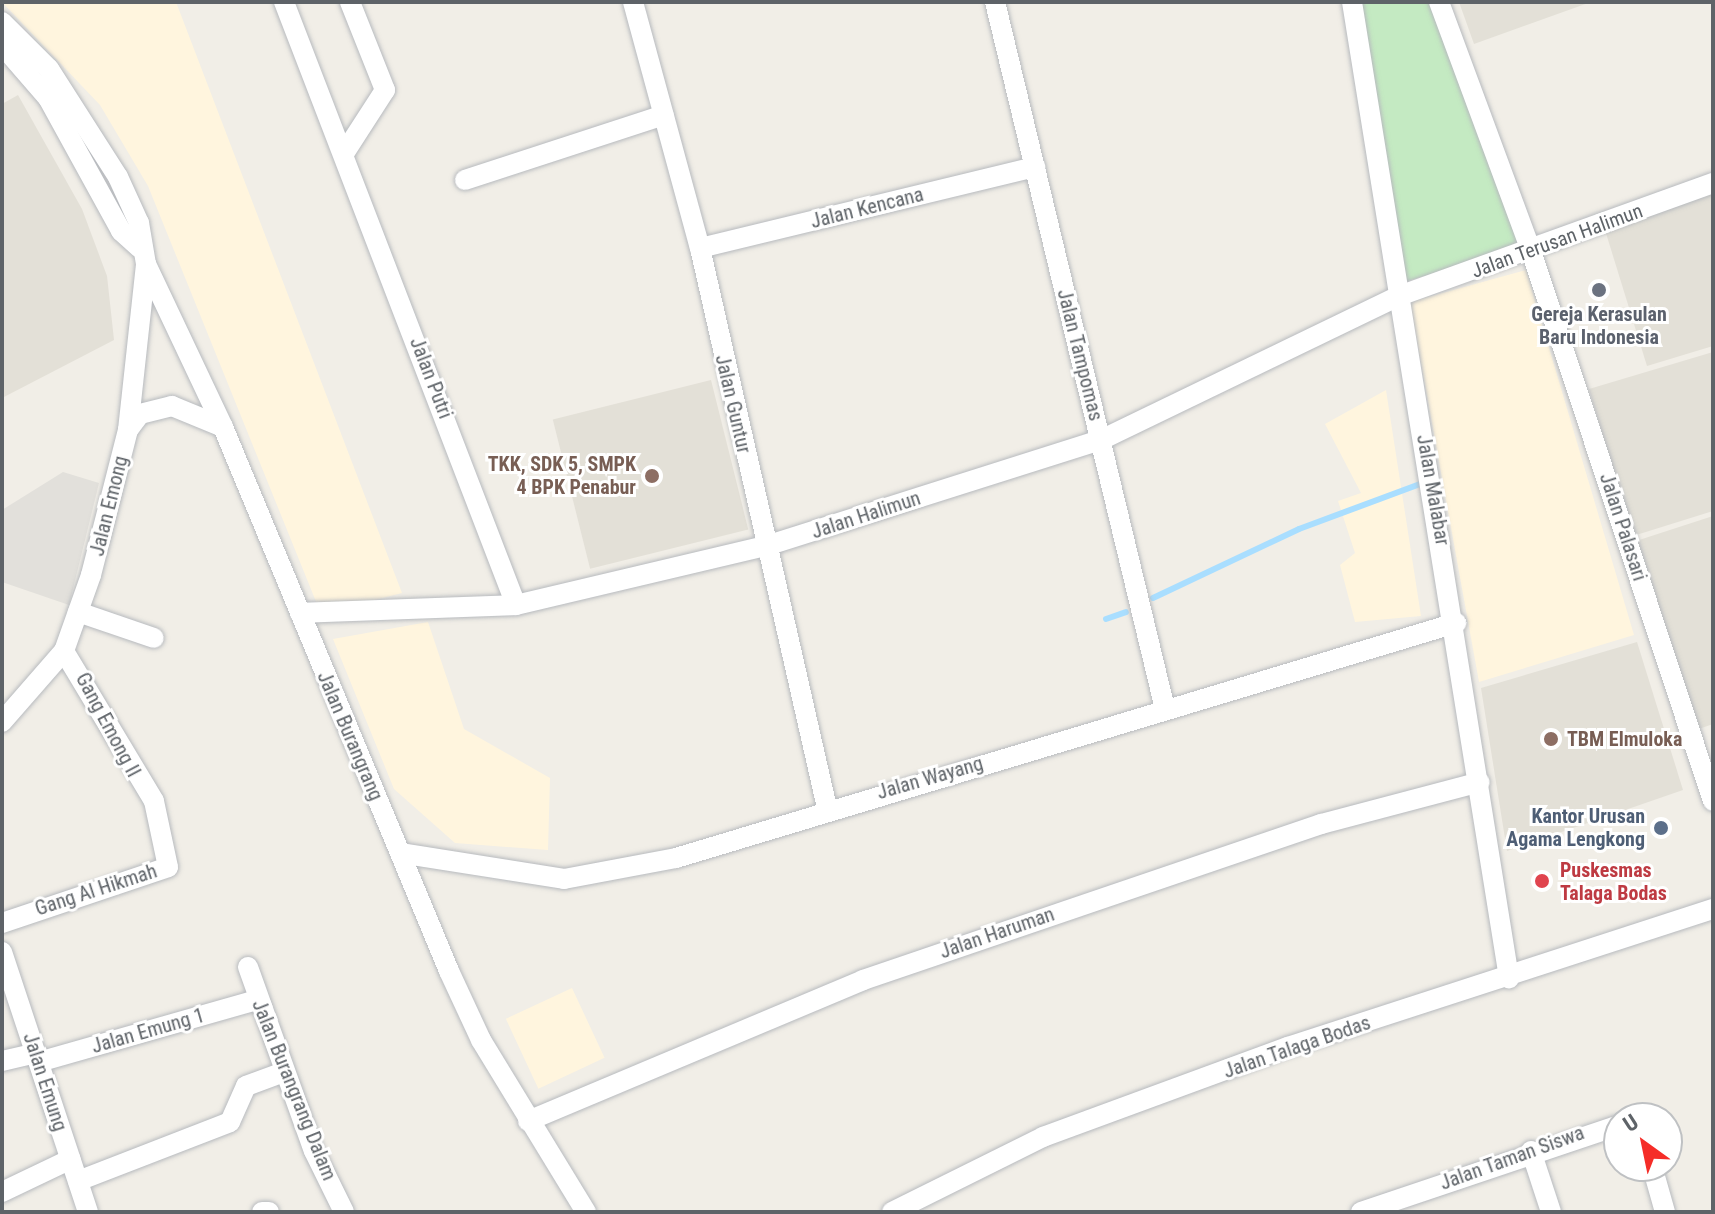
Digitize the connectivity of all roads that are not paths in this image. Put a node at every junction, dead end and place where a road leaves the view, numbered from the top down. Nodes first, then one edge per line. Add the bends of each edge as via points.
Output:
1 (284, 2) edge
2 (350, 2) edge
3 (633, 2) edge
4 (995, 2) edge
5 (1352, 2) edge
6 (1439, 2) edge
7 (2, 22) edge
8 (2, 45) edge
9 (664, 115) junction
10 (345, 152) junction
11 (1035, 167) junction
12 (465, 180) dead end
13 (1713, 183) edge
14 (700, 248) junction
15 (1532, 254) junction
16 (143, 256) junction
17 (1399, 296) junction
18 (223, 427) junction
19 (128, 430) junction
20 (1101, 440) junction
21 (766, 546) junction
22 (516, 605) junction
23 (78, 612) junction
24 (300, 613) junction
25 (1456, 623) junction
26 (154, 638) dead end
27 (64, 651) junction
28 (1165, 709) junction
29 (2, 722) edge
30 (1480, 782) junction
31 (151, 797) joint
32 (1713, 801) edge
33 (827, 808) junction
34 (400, 853) junction
35 (1713, 909) edge
36 (2, 923) edge
37 (2, 952) edge
38 (248, 967) dead end
39 (1509, 978) junction
40 (256, 1000) junction
41 (37, 1058) junction
42 (2, 1061) edge
43 (284, 1072) junction
44 (528, 1121) junction
45 (1603, 1130) edge
46 (1531, 1151) junction
47 (71, 1159) junction
48 (78, 1181) junction
49 (1657, 1182) edge
50 (2, 1192) edge
51 (342, 1211) edge
52 (88, 1212) edge
53 (262, 1212) edge
54 (269, 1212) edge
55 (586, 1212) edge
56 (892, 1212) edge
57 (1361, 1212) edge
58 (1551, 1212) edge
59 (1665, 1212) edge

1 - 10 street, Jalan Putri
2 - 10 street via 385,90
3 - 9 street, Jalan Guntur
4 - 11 street, Jalan Tampomas
5 - 17 street, Jalan Malabar
6 - 15 street
7 - 16 street, Jalan Burangrang via 86,120 139,223
8 - 16 street, Jalan Burangrang via 57,111 121,231
9 - 12 street
9 - 14 street, Jalan Guntur
10 - 22 street, Jalan Putri
11 - 14 street, Jalan Kencana
11 - 20 street, Jalan Tampomas
13 - 15 street, Jalan Terusan Halimun
14 - 21 street, Jalan Guntur
15 - 17 street, Jalan Terusan Halimun
15 - 32 street, Jalan Palasari
16 - 18 street, Jalan Burangrang
16 - 19 street, Jalan Emong
17 - 20 street, Jalan Halimun
17 - 25 street, Jalan Malabar
18 - 19 street via 172,406 140,414
18 - 24 street, Jalan Burangrang
19 - 23 street, Jalan Emong
20 - 21 street, Jalan Halimun
20 - 28 street, Jalan Tampomas
21 - 22 street, Jalan Halimun
21 - 33 street, Jalan Guntur
22 - 24 street, Jalan Halimun
23 - 26 street
23 - 27 street, Jalan Emong
24 - 34 street, Jalan Burangrang
25 - 28 street, Jalan Wayang
25 - 30 street, Jalan Malabar
27 - 29 street, Jalan Emong
27 - 31 street, Gang Emong II
28 - 33 street, Jalan Wayang
30 - 39 street, Jalan Malabar
30 - 44 street, Jalan Haruman via 1321,824 863,980
31 - 36 street, Gang Al Hikmah via 168,867
33 - 34 street, Jalan Wayang via 676,858 564,879
34 - 44 street, Jalan Burangrang via 481,1040
35 - 39 street, Jalan Talaga Bodas
37 - 41 street, Jalan Emung
38 - 40 street, Jalan Burangrang Dalam
39 - 56 street, Jalan Talaga Bodas via 1288,1047 1043,1137
40 - 41 street, Jalan Emung 1
40 - 43 street, Jalan Burangrang Dalam
41 - 42 street, Jalan Emung 1
41 - 47 street, Jalan Emung
43 - 48 street via 246,1086 230,1122
43 - 51 street, Jalan Burangrang Dalam
44 - 55 street, Jalan Burangrang
45 - 46 street, Jalan Taman Siswa
46 - 57 street, Jalan Taman Siswa
46 - 58 street
47 - 48 street, Jalan Emung
47 - 50 street
48 - 52 street, Jalan Emung
49 - 59 street
53 - 54 street

